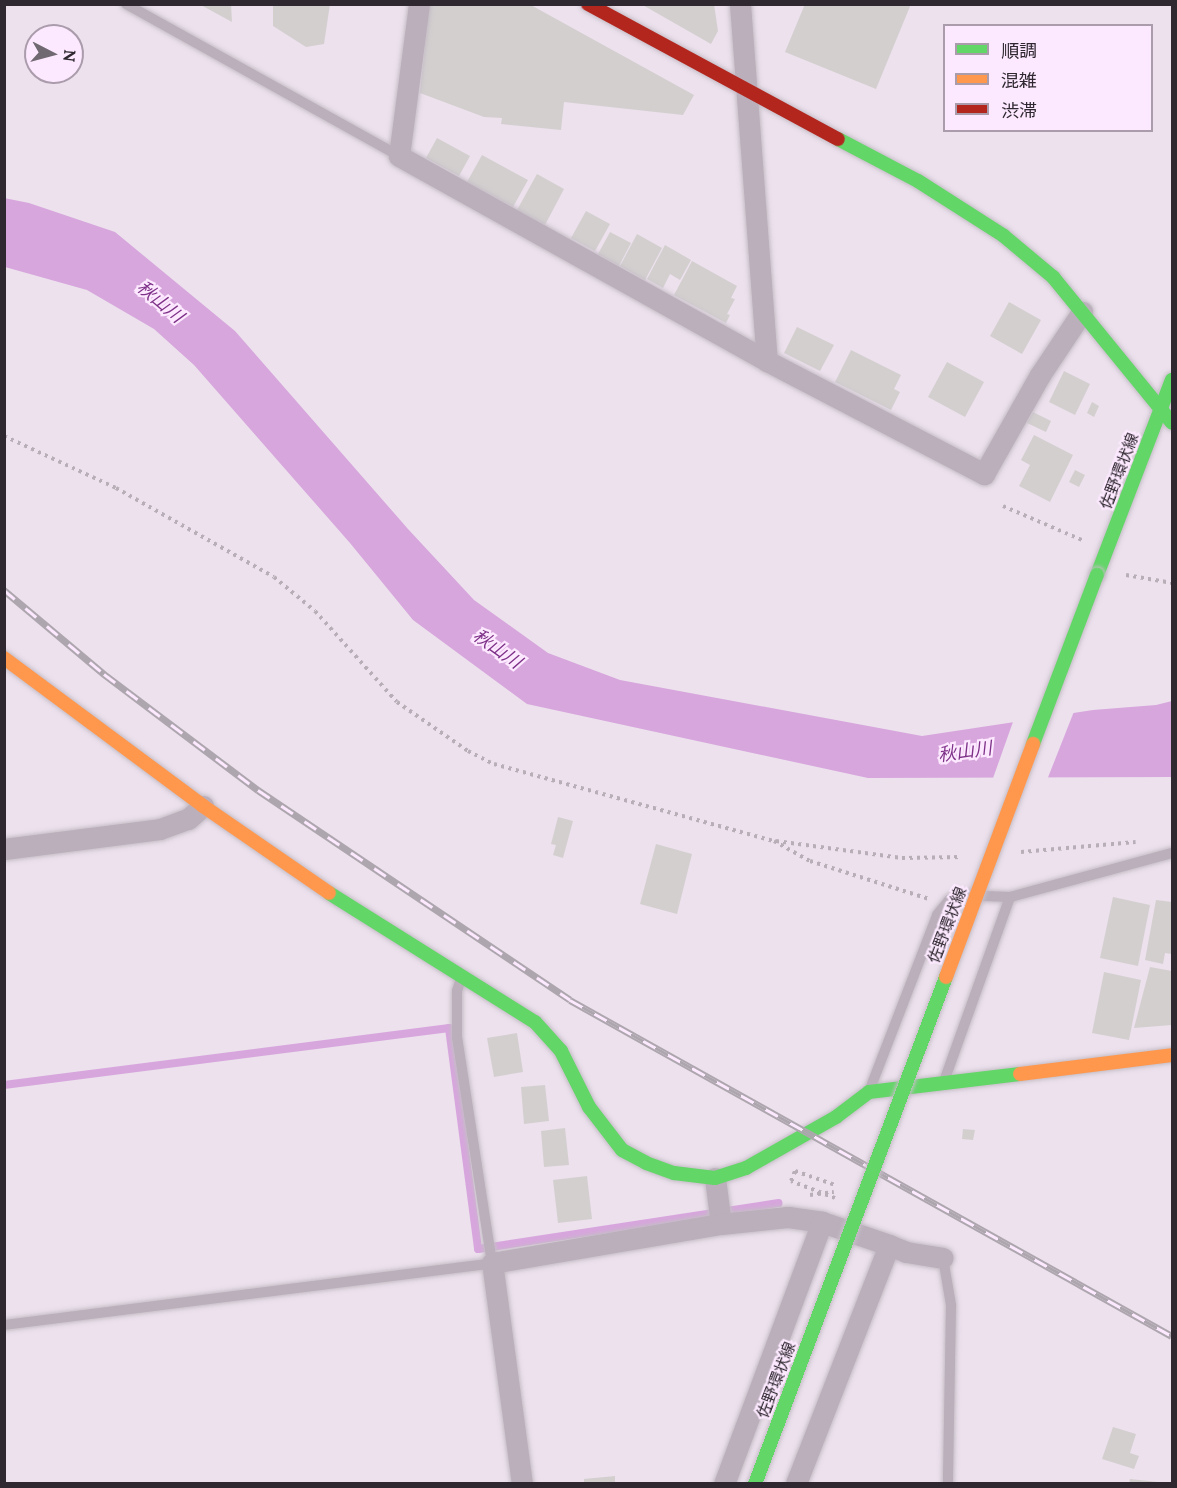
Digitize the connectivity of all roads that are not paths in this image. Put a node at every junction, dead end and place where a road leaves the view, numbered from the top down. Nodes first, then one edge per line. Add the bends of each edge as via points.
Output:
1 (126, 4) edge
2 (419, 4) edge
3 (588, 4) edge
4 (740, 4) edge
5 (747, 92) junction
6 (399, 156) junction
7 (1082, 312) junction
8 (767, 362) junction
9 (1173, 380) edge
10 (1161, 409) junction
11 (1173, 423) edge
12 (4, 658) edge
13 (203, 806) junction
14 (4, 849) edge
15 (1173, 853) edge
16 (1010, 897) junction
17 (462, 976) junction
18 (1173, 1055) edge
19 (944, 1083) junction
20 (869, 1092) junction
21 (715, 1178) junction
22 (822, 1222) junction
23 (721, 1224) junction
24 (889, 1245) junction
25 (943, 1258) joint
26 (492, 1263) junction
27 (4, 1324) edge
28 (739, 1477) edge
29 (522, 1484) edge
30 (763, 1484) edge
31 (796, 1484) edge
32 (948, 1484) edge

1 - 6 lane
2 - 6 street
3 - 5 street
4 - 5 street
5 - 7 street via 918,181 995,230 1053,277
5 - 8 street
6 - 8 street
7 - 8 street via 1040,375 984,474
7 - 10 street
9 - 10 street, 佐野環状線
10 - 11 street
10 - 28 street, 佐野環状線, bridge
12 - 13 street
13 - 14 street via 188,819 160,829
13 - 17 street via 325,890
15 - 16 lane
16 - 19 lane
16 - 20 lane via 959,895 937,915
17 - 21 street via 535,1022 561,1051 589,1107 622,1150 674,1173
17 - 26 lane via 457,992 457,1038
18 - 19 street
19 - 20 street
20 - 21 street via 784,1148 746,1168
21 - 23 street
22 - 23 street via 788,1217
22 - 24 street
22 - 28 street
23 - 26 street
24 - 25 street
24 - 31 street
25 - 32 lane via 951,1305
26 - 27 lane
26 - 29 street
28 - 30 lane

